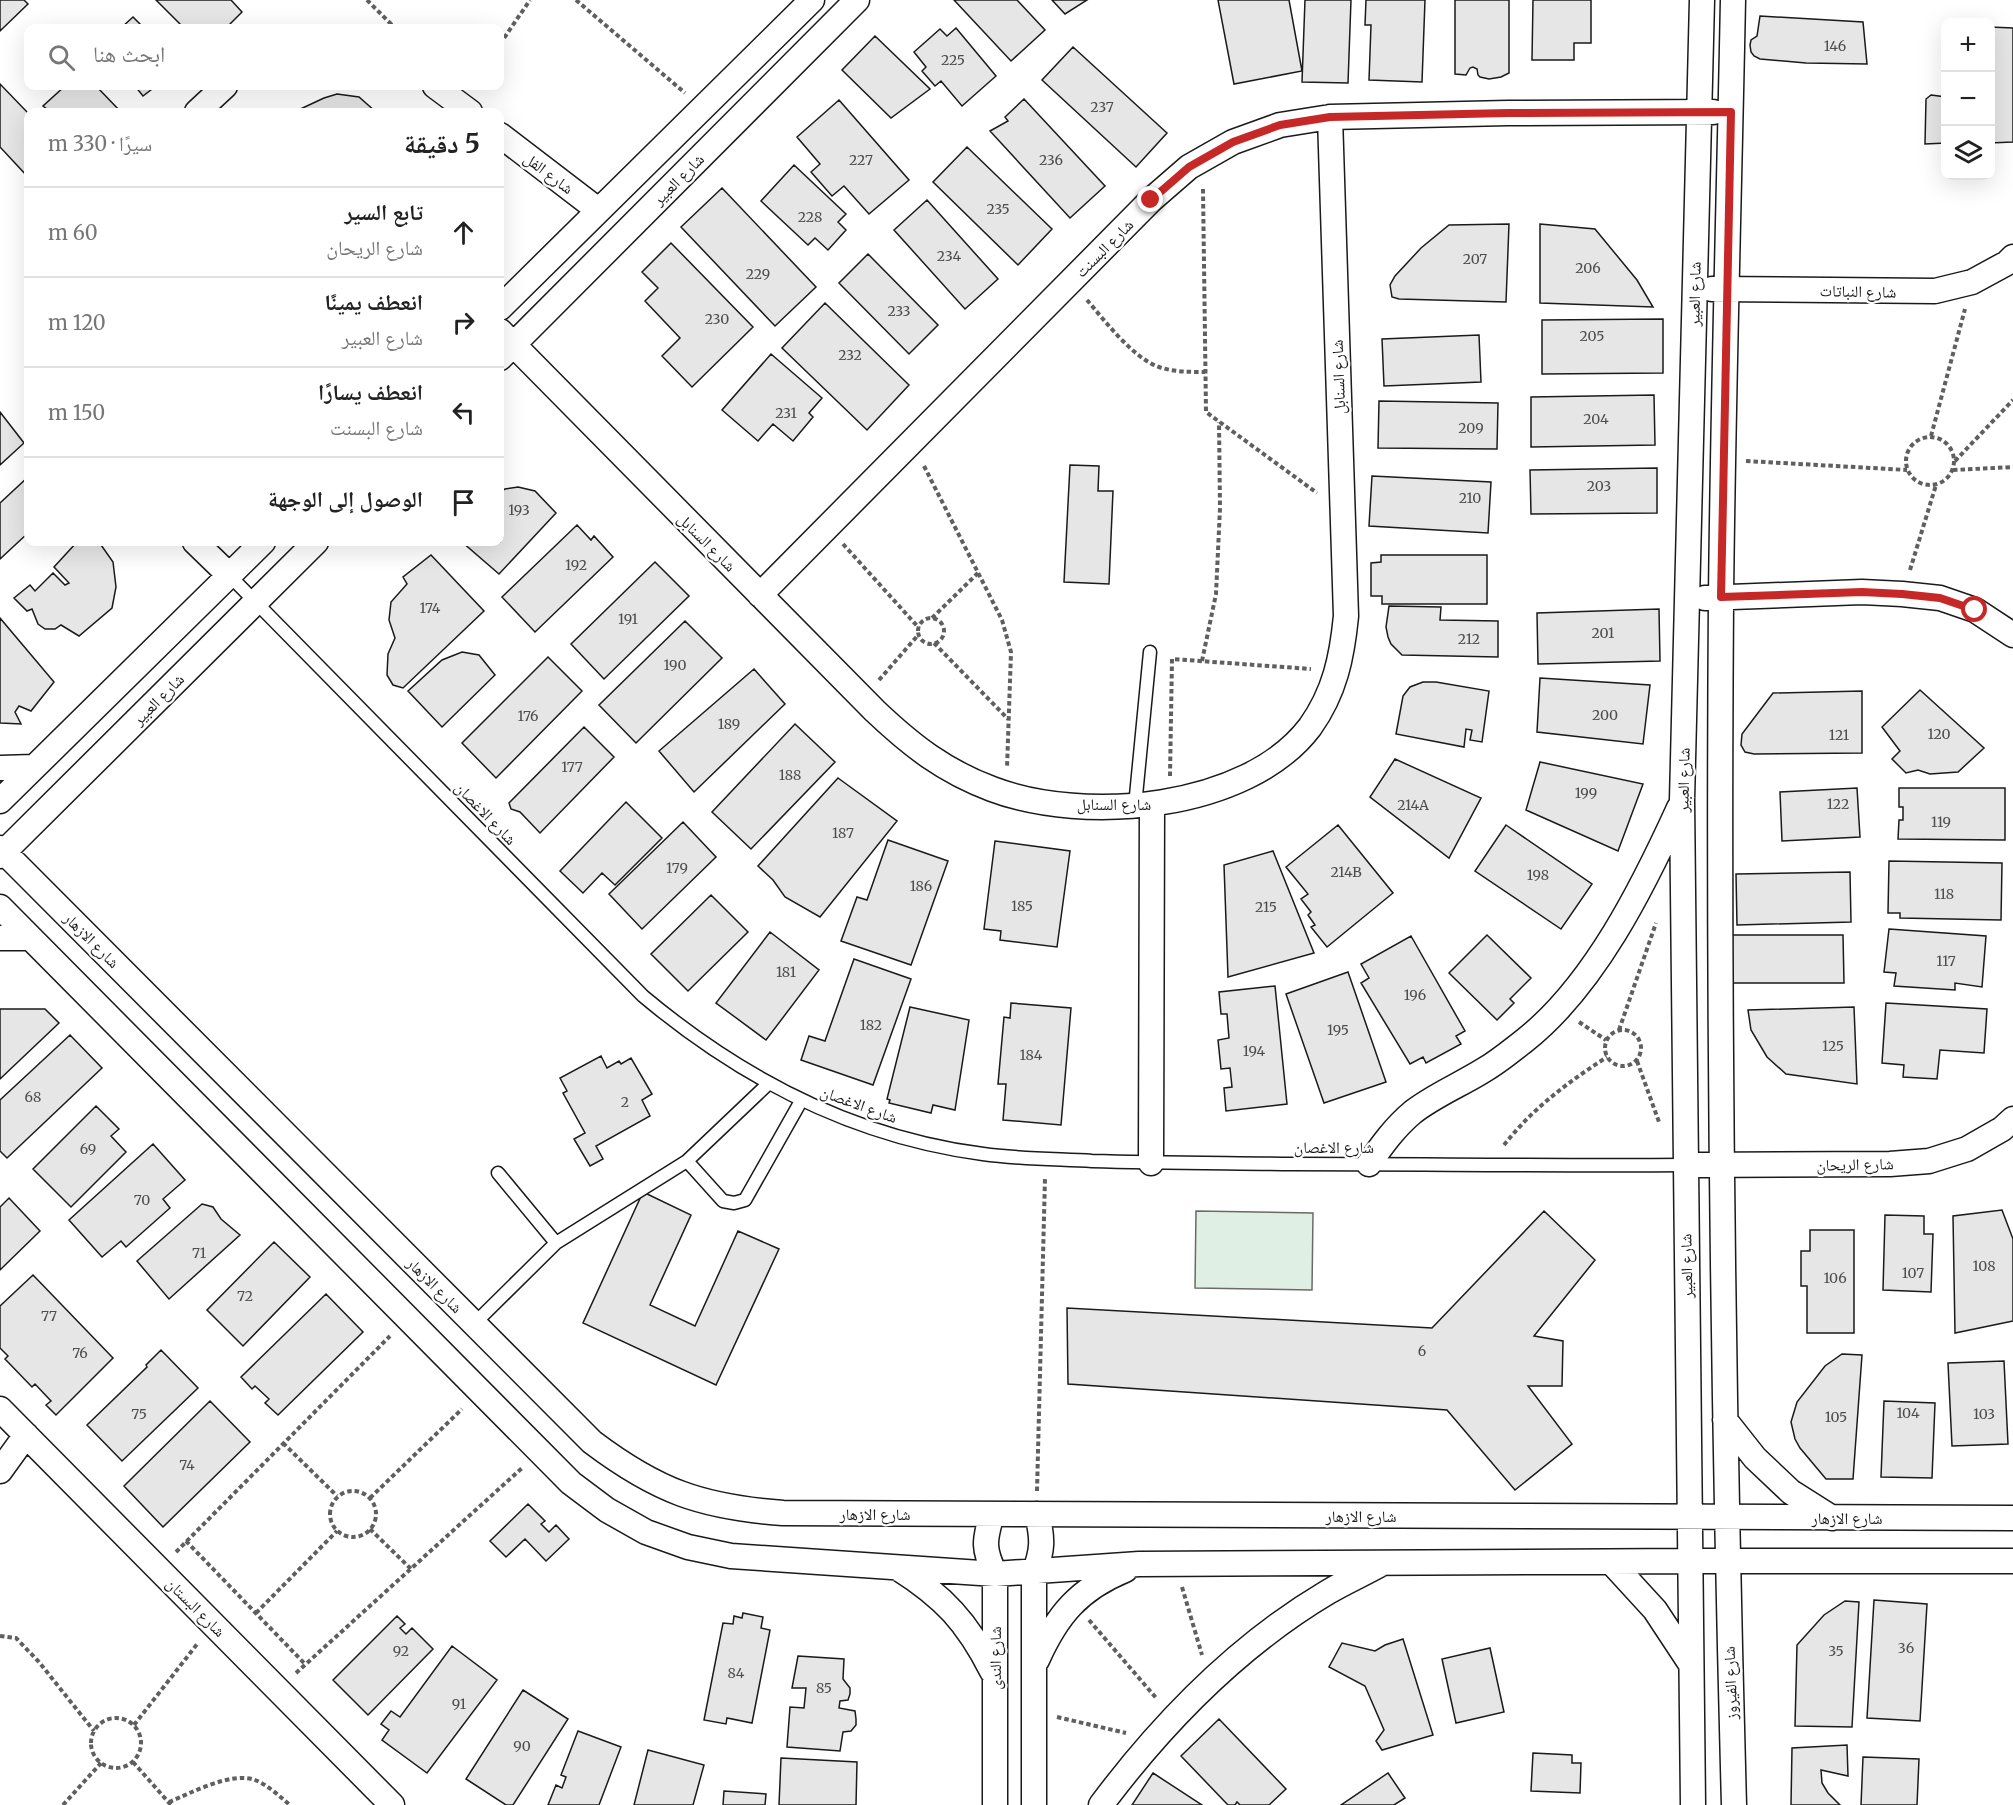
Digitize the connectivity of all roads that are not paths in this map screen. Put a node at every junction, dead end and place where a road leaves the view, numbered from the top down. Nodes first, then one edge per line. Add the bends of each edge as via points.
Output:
1 (812, 0) edge
2 (822, 0) edge
3 (857, 0) edge
4 (1702, 0) edge
5 (1733, 0) edge
6 (838, 17) junction
7 (221, 90) edge
8 (440, 90) edge
9 (201, 108) edge
10 (465, 108) edge
11 (1699, 112) junction
12 (1731, 112) junction
13 (1330, 117) junction
14 (504, 138) edge
15 (598, 210) junction
16 (2013, 257) edge
17 (1694, 288) junction
18 (1727, 289) junction
19 (504, 304) edge
20 (504, 344) edge
21 (199, 546) edge
22 (259, 546) edge
23 (312, 546) edge
24 (229, 575) junction
25 (760, 595) junction
26 (1721, 597) junction
27 (1688, 598) junction
28 (255, 602) junction
29 (2013, 635) edge
30 (1150, 652) dead end
31 (34, 767) junction
32 (0, 768) edge
33 (1682, 800) junction
34 (0, 801) edge
35 (1152, 804) junction
36 (1, 852) edge
37 (0, 907) edge
38 (0, 938) edge
39 (30, 938) junction
40 (768, 1084) junction
41 (801, 1101) junction
42 (2013, 1119) edge
43 (687, 1161) junction
44 (1151, 1163) junction
45 (1369, 1164) junction
46 (1685, 1165) junction
47 (1722, 1165) junction
48 (498, 1173) dead end
49 (556, 1243) junction
50 (474, 1324) junction
51 (0, 1409) edge
52 (1725, 1420) junction
53 (26, 1435) junction
54 (0, 1471) edge
55 (992, 1514) junction
56 (1037, 1514) junction
57 (1690, 1517) junction
58 (1726, 1518) junction
59 (1832, 1518) junction
60 (2013, 1518) edge
61 (1691, 1561) junction
62 (1727, 1561) junction
63 (2013, 1561) edge
64 (1611, 1562) junction
65 (1384, 1563) junction
66 (1139, 1564) junction
67 (896, 1566) junction
68 (1034, 1573) junction
69 (995, 1574) junction
70 (1691, 1664) junction
71 (1033, 1667) junction
72 (995, 1675) junction
73 (392, 1805) edge
74 (994, 1805) edge
75 (1034, 1805) edge
76 (1101, 1805) edge
77 (1693, 1805) edge
78 (1734, 1805) edge

1 - 15 street, شارع العبير
2 - 6 street
3 - 6 street, شارع العبير
4 - 11 street, شارع العبير
5 - 12 street, شارع العبير
6 - 20 street, شارع العبير
7 - 9 street
8 - 10 street
11 - 12 street, شارع البسنت
11 - 13 street, شارع البسنت
11 - 17 street, شارع العبير
12 - 18 street, شارع العبير
13 - 25 street, شارع البسنت via 1280,125 1233,142 1189,167 1151,200
13 - 35 street, شارع السنابل via 1346,616 1342,655 1330,693 1309,727 1282,755 1249,777
14 - 15 street, شارع الفل
15 - 19 street, شارع العبير
16 - 18 street, شارع النباتات via 1972,282 1935,291
17 - 18 street, شارع النباتات
17 - 27 street, شارع العبير
18 - 26 street, شارع العبير
20 - 25 street, شارع السنابل
21 - 24 street
22 - 24 street
23 - 28 street, شارع العبير
24 - 28 lane, شارع الاغصان
24 - 31 street
25 - 35 street, شارع السنابل via 910,744 950,771 993,790 1040,801 1091,806
26 - 27 street
26 - 29 street via 1862,592 1940,598 1975,610
26 - 47 street, شارع العبير
27 - 33 street, شارع العبير
28 - 36 street, شارع العبير
28 - 40 lane, شارع الاغصان via 643,996 682,1029
30 - 35 lane
31 - 32 street
31 - 34 street
33 - 45 street via 1630,906 1558,1009 1526,1040 1484,1070 1412,1113
33 - 46 street, شارع العبير
35 - 44 street
36 - 50 street, شارع الازهار
37 - 39 street
38 - 39 street
39 - 67 street via 571,1483 607,1510 646,1532 688,1547 731,1556
40 - 41 lane, شارع الاغصان
40 - 43 lane
41 - 43 lane via 744,1200 723,1201
41 - 44 lane, شارع الاغصان via 860,1125 983,1154
42 - 47 street, شارع الريحان via 1967,1149 1929,1161
43 - 49 lane
44 - 45 lane, شارع الاغصان
45 - 46 lane, شارع الاغصان
46 - 47 street, شارع الريحان
46 - 57 street, شارع العبير
47 - 52 street, شارع العبير
48 - 49 lane
49 - 50 lane
50 - 55 street, شارع الازهار via 592,1442 643,1477 701,1502 783,1513
51 - 53 street, شارع البستان
52 - 58 street, شارع العبير
52 - 59 street via 1755,1458 1791,1492
53 - 54 street
53 - 73 street, شارع البستان
55 - 56 street, شارع الازهار
55 - 69 street, شارع الندى via 985,1536 986,1556
56 - 57 street, شارع الازهار
56 - 68 street via 1042,1536 1041,1555
57 - 58 street, شارع الازهار
57 - 61 street, شارع العبير
58 - 59 street, شارع الازهار
58 - 62 street, شارع العبير
59 - 60 street, شارع الازهار
61 - 62 street
61 - 64 street
61 - 70 street
62 - 63 street
62 - 78 street, شارع الفيروز
64 - 65 street
64 - 70 street via 1655,1610
65 - 66 street
65 - 76 street via 1328,1592 1274,1628 1210,1682 1135,1760
66 - 68 street
66 - 71 street via 1104,1579 1073,1602 1049,1632
67 - 69 street
67 - 72 street via 928,1587 955,1612 978,1642
68 - 69 street
68 - 71 street
69 - 72 street, شارع الندى
70 - 77 street
71 - 75 street
72 - 74 street, شارع الندى

